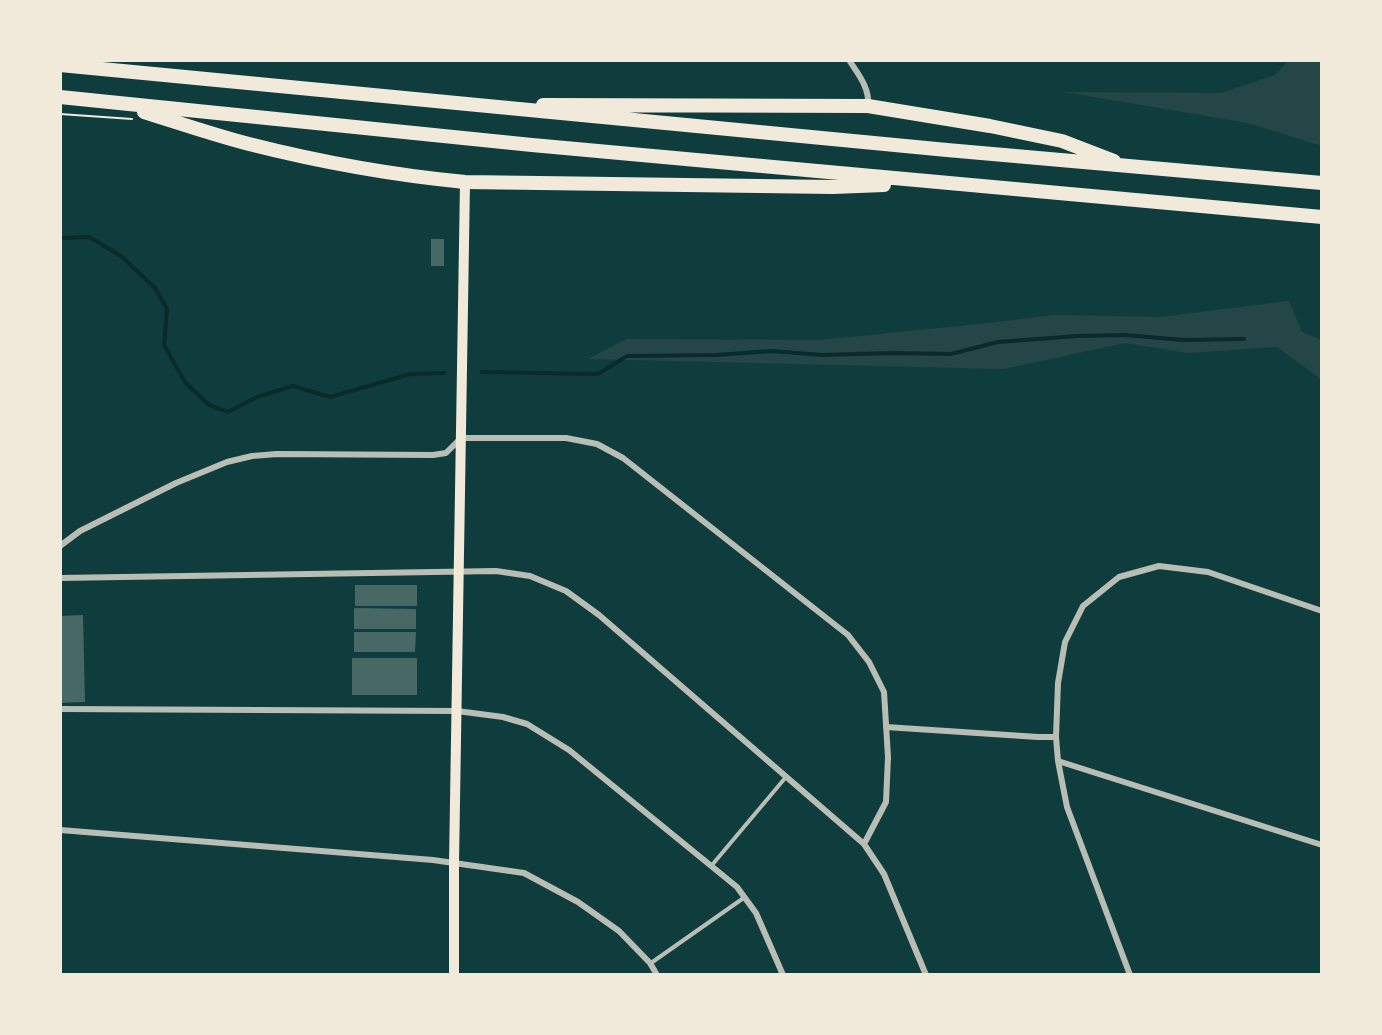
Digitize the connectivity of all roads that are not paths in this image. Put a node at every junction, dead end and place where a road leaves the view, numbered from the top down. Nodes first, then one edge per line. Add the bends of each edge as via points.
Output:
1 (849, 60) edge
2 (60, 65) edge
3 (114, 65) edge
4 (60, 97) edge
5 (113, 103) junction
6 (469, 105) junction
7 (868, 106) junction
8 (1130, 167) junction
9 (465, 182) junction
10 (932, 182) junction
11 (1322, 183) edge
12 (1322, 218) edge
13 (461, 438) junction
14 (60, 546) edge
15 (459, 572) junction
16 (60, 578) edge
17 (1322, 611) edge
18 (60, 709) edge
19 (457, 711) junction
20 (886, 726) junction
21 (1056, 736) junction
22 (1059, 761) junction
23 (786, 777) junction
24 (60, 830) edge
25 (864, 844) junction
26 (1322, 845) edge
27 (454, 863) junction
28 (712, 865) junction
29 (744, 897) junction
30 (650, 963) junction
31 (454, 975) edge
32 (657, 975) edge
33 (783, 975) edge
34 (926, 975) edge
35 (1130, 975) edge

1 - 7 street via 863,82
2 - 3 highway
3 - 6 highway
4 - 5 highway
5 - 9 highway via 258,146 412,177
5 - 10 highway
6 - 7 highway
6 - 8 highway
7 - 8 highway via 1062,141
8 - 11 highway
9 - 10 highway via 833,187
9 - 13 main road
10 - 12 highway
13 - 14 street via 446,453 433,456 278,454 227,462 80,531
13 - 15 main road
13 - 20 street via 566,438 597,444 623,458 848,635 869,662 884,692
15 - 16 street
15 - 19 main road
15 - 23 street via 530,576 566,591
17 - 21 street via 1208,572 1159,566 1119,577 1083,606 1065,642 1058,683
18 - 19 street
19 - 27 main road
19 - 28 street via 527,724 569,750
20 - 21 street
20 - 25 street via 886,802
21 - 22 street
22 - 26 street
22 - 35 street via 1067,807
23 - 25 street
23 - 28 lane
24 - 27 street
25 - 34 street via 884,874
27 - 30 street via 524,873 579,902 619,931
27 - 31 main road
28 - 29 street
29 - 30 lane
29 - 33 street via 756,913
30 - 32 street

